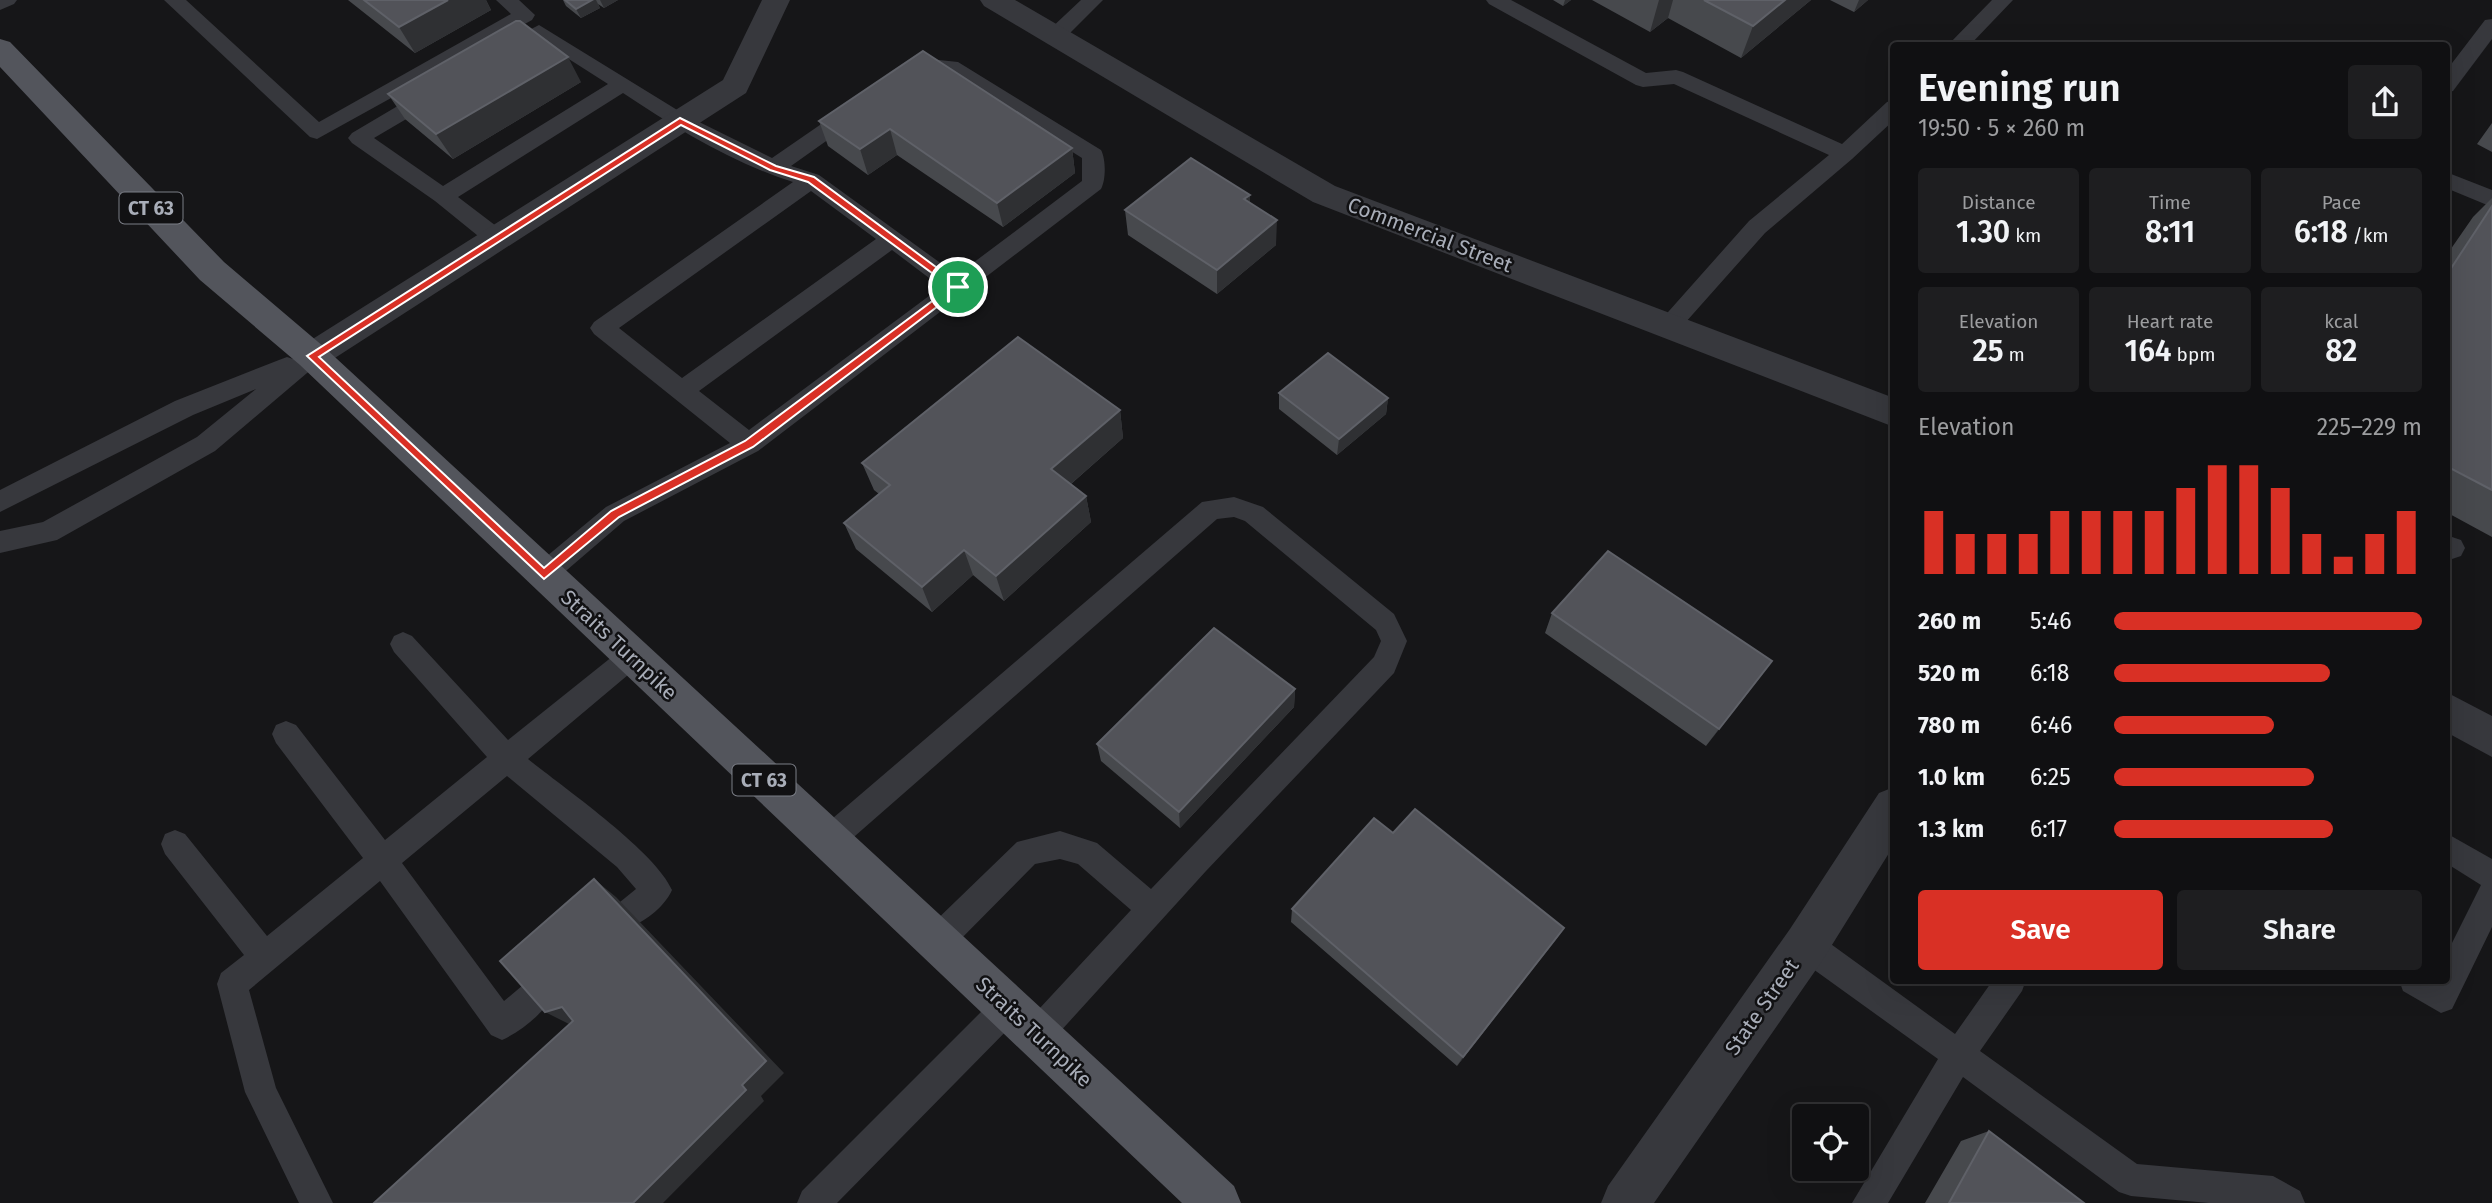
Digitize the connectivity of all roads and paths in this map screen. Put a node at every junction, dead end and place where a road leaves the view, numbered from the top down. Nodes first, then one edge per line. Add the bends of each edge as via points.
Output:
1 (7, 0) edge
2 (506, 0) edge
3 (776, 0) edge
4 (994, 0) edge
5 (1093, 0) edge
6 (1496, 0) edge
7 (2003, 0) edge
8 (184, 2) edge
9 (0, 4) edge
10 (2492, 25) edge
11 (1055, 36) junction
12 (1961, 42) edge
13 (0, 49) edge
14 (491, 59) edge
15 (898, 81) edge
16 (2450, 81) edge
17 (623, 84) junction
18 (443, 88) edge
19 (875, 97) edge
20 (1890, 111) edge
21 (680, 121) junction
22 (317, 132) joint
23 (1846, 154) junction
24 (773, 168) junction
25 (811, 180) junction
26 (2450, 181) edge
27 (443, 196) junction
28 (2492, 199) edge
29 (496, 239) junction
30 (891, 239) junction
31 (958, 287) junction
32 (1669, 326) junction
33 (312, 356) junction
34 (682, 391) junction
35 (1890, 411) edge
36 (749, 444) junction
37 (0, 502) edge
38 (0, 542) edge
39 (544, 575) junction
40 (403, 644) dead end
41 (632, 656) junction
42 (2450, 712) edge
43 (286, 734) dead end
44 (2492, 738) edge
45 (507, 759) junction
46 (1890, 813) edge
47 (829, 841) junction
48 (175, 844) dead end
49 (2450, 850) edge
50 (627, 857) joint
51 (383, 860) junction
52 (2492, 876) edge
53 (2492, 895) edge
54 (1152, 909) junction
55 (631, 912) dead end
56 (937, 941) junction
57 (1805, 945) junction
58 (264, 956) junction
59 (2450, 980) edge
60 (2008, 984) edge
61 (2420, 984) edge
62 (2448, 984) edge
63 (540, 991) edge
64 (1022, 1020) junction
65 (1957, 1057) junction
66 (316, 1203) edge
67 (814, 1203) edge
68 (1217, 1203) edge
69 (1625, 1203) edge
70 (1869, 1203) edge
71 (2288, 1203) edge

1 - 9 lane
2 - 22 lane via 525,15
3 - 21 street via 735,86
4 - 11 street, Commercial Street
5 - 11 lane
6 - 23 lane via 1643,79 1676,78
7 - 12 lane
8 - 22 lane
10 - 16 lane
11 - 32 street, Commercial Street via 1324,194
13 - 33 main road, Straits Turnpike / CT 63 via 212,271
14 - 17 lane via 539,30
15 - 31 lane via 920,65 951,67 1093,155 1093,184
17 - 21 lane
17 - 27 lane
18 - 27 lane via 359,138
19 - 24 lane
20 - 23 lane
21 - 24 lane
21 - 29 street
23 - 32 lane via 1756,227
24 - 25 lane
25 - 30 lane
25 - 34 lane via 602,328
26 - 28 lane
27 - 29 lane
29 - 33 street
30 - 31 lane
30 - 34 lane
31 - 36 lane
32 - 35 street, Commercial Street
33 - 37 lane via 184,408
33 - 38 lane via 206,444 48,532
33 - 39 main road, Straits Turnpike / CT 63
34 - 36 lane
36 - 39 lane via 615,514
39 - 41 main road, Straits Turnpike / CT 63
40 - 45 lane
41 - 45 lane
41 - 47 main road, Straits Turnpike / CT 63
42 - 44 street
43 - 51 lane
45 - 50 lane
45 - 51 lane
46 - 57 street, State Street
47 - 54 lane via 1210,509 1234,507 1254,514 1385,622 1394,640 1384,666
47 - 56 main road, Straits Turnpike / CT 63
48 - 58 lane
49 - 52 lane
50 - 55 lane via 657,890
51 - 58 lane
51 - 63 lane via 502,1024
53 - 59 lane
54 - 56 lane via 1087,853 1060,845 1027,852
54 - 64 lane
56 - 64 main road, Straits Turnpike / CT 63
57 - 65 lane
57 - 69 street, State Street
58 - 66 lane via 232,984 261,1092
60 - 65 lane
61 - 62 lane via 2441,998
64 - 67 lane
64 - 68 main road, Straits Turnpike / CT 63
65 - 70 lane
65 - 71 lane via 2131,1180 2273,1192

